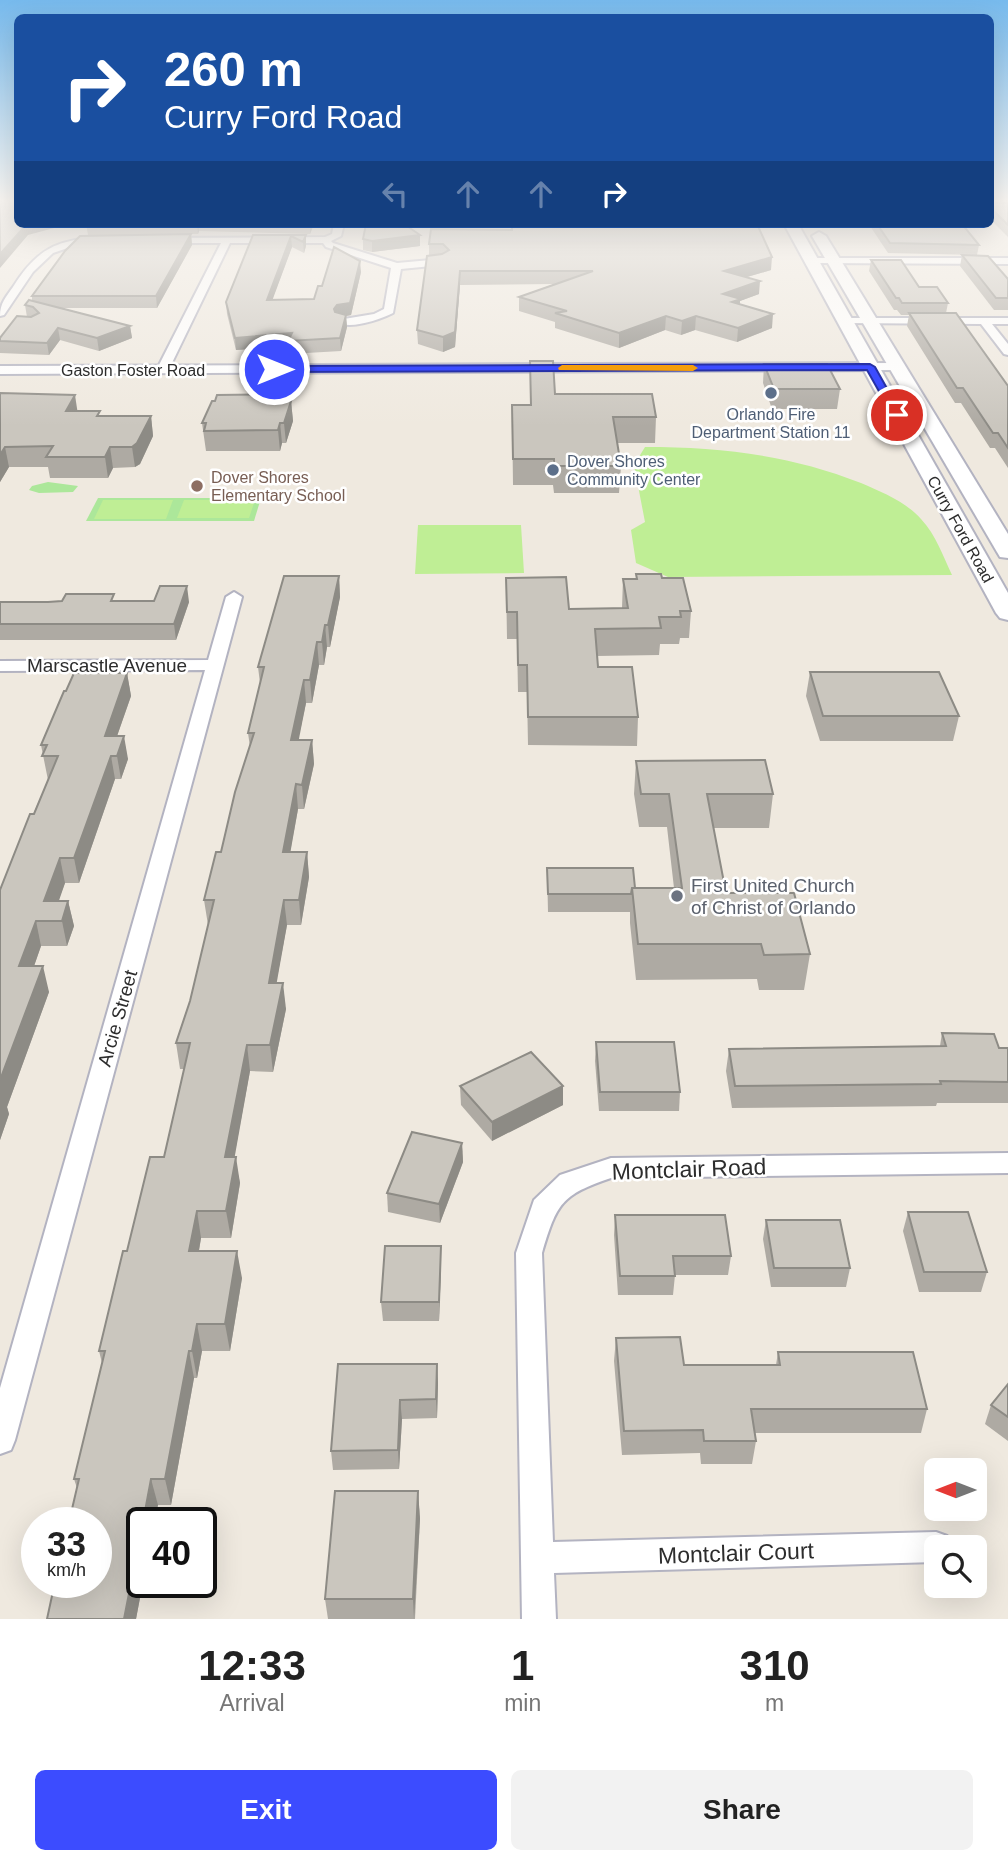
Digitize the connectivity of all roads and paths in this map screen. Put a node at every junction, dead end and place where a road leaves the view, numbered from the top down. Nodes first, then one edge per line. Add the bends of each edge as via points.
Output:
1 (28, 275) edge
2 (210, 275) edge
3 (395, 275) edge
4 (820, 275) edge
5 (842, 275) edge
6 (0, 313) edge
7 (0, 320) edge
8 (846, 321) junction
9 (871, 321) junction
10 (984, 321) junction
11 (1008, 321) edge
12 (342, 322) edge
13 (13, 323) edge
14 (1008, 352) edge
15 (870, 367) junction
16 (897, 367) junction
17 (163, 369) junction
18 (0, 370) edge
19 (1008, 552) edge
20 (234, 597) dead end
21 (1008, 613) edge
22 (215, 665) junction
23 (0, 666) edge
24 (1008, 1163) edge
25 (0, 1440) edge
26 (924, 1547) edge
27 (537, 1558) junction
28 (539, 1619) edge

1 - 6 street
2 - 17 street
3 - 12 street via 389,311
4 - 8 main road, Curry Ford Road
5 - 9 main road, Curry Ford Road
7 - 13 street
8 - 9 street
8 - 15 main road, Curry Ford Road
9 - 10 street
9 - 16 main road, Curry Ford Road
10 - 11 street
10 - 14 street
15 - 16 street, Gaston Foster Road
15 - 17 street, Gaston Foster Road
15 - 21 main road, Curry Ford Road
16 - 19 main road, Curry Ford Road
17 - 18 street, Gaston Foster Road
20 - 22 street, Arcie Street
22 - 23 street, Marscastle Avenue
22 - 25 street, Arcie Street
24 - 27 street, Montclair Road via 611,1168 569,1182 543,1207 529,1252
26 - 27 street, Montclair Court
27 - 28 street, Montclair Road

